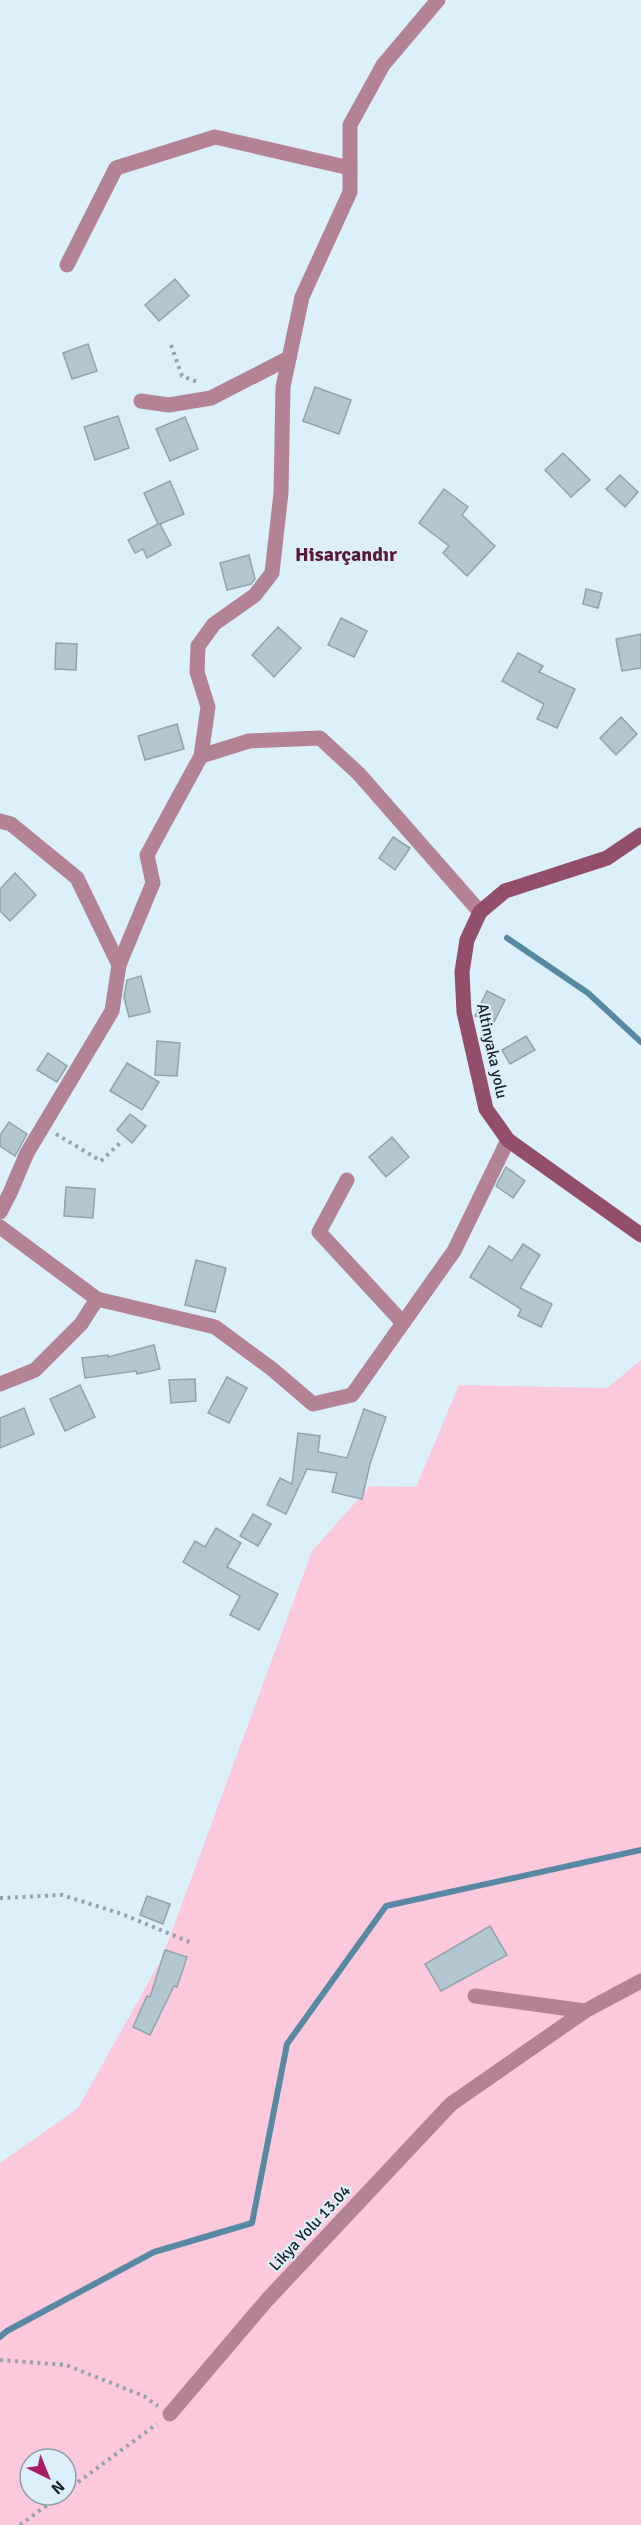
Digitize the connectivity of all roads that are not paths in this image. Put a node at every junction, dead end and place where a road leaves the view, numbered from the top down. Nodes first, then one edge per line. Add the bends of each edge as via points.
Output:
1 (438, 0) edge
2 (350, 168) junction
3 (67, 266) dead end
4 (289, 358) junction
5 (141, 401) dead end
6 (201, 756) junction
7 (0, 821) edge
8 (641, 835) edge
9 (480, 912) junction
10 (118, 964) junction
11 (508, 1140) junction
12 (347, 1180) dead end
13 (0, 1212) edge
14 (0, 1227) edge
15 (641, 1234) edge
16 (97, 1299) junction
17 (403, 1323) junction
18 (0, 1384) edge
19 (641, 1981) edge
20 (475, 1996) dead end
21 (585, 2011) junction
22 (170, 2414) road end

1 - 2 street via 383,65 350,125
2 - 3 street via 216,137 116,168
2 - 4 street via 350,192 302,297
4 - 5 street via 211,398 169,405
4 - 6 street via 283,387 281,493 272,573 255,595 214,624 198,646 197,672 208,706
6 - 9 street via 249,741 320,738 359,774
6 - 10 street via 147,855 153,883
7 - 10 street via 11,824 77,878
8 - 9 main road, Altinyaka yolu via 607,858 505,891
9 - 11 main road, Altinyaka yolu via 467,940 462,972 464,1012 486,1109
10 - 13 street via 112,1011 27,1153
11 - 15 main road, Altinyaka yolu
11 - 17 street via 454,1251
12 - 17 street via 319,1232
14 - 16 street
16 - 17 street via 215,1327 313,1404 352,1395
16 - 18 street via 81,1324 35,1371
19 - 21 street, Likya Yolu 13.04
20 - 21 street
21 - 22 street, Likya Yolu 13.04 via 451,2104 267,2300

